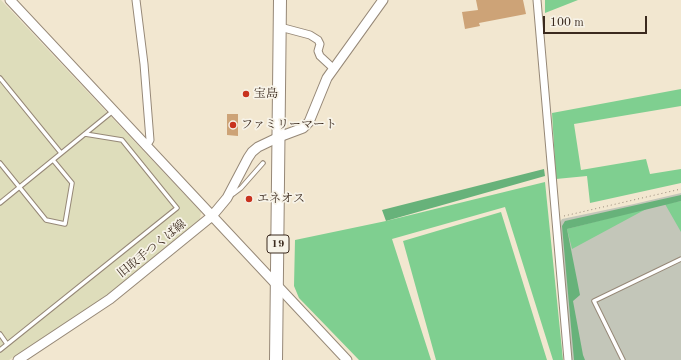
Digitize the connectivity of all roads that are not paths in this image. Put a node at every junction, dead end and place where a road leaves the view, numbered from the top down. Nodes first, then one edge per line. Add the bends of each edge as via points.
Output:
1 (10, 0) edge
2 (136, 0) edge
3 (280, 0) edge
4 (383, 0) edge
5 (537, 0) edge
6 (280, 27) junction
7 (334, 69) junction
8 (0, 78) edge
9 (113, 111) junction
10 (85, 134) junction
11 (279, 137) junction
12 (146, 146) junction
13 (61, 154) junction
14 (53, 160) junction
15 (0, 163) edge
16 (263, 164) dead end
17 (20, 187) junction
18 (227, 198) junction
19 (0, 203) edge
20 (212, 216) junction
21 (681, 259) edge
22 (278, 287) junction
23 (0, 334) edge
24 (7, 344) junction
25 (0, 350) edge
26 (18, 360) edge
27 (276, 360) edge
28 (347, 360) edge
29 (568, 360) edge
30 (623, 360) edge

1 - 9 street
2 - 12 street via 150,140
3 - 6 main road, 19
4 - 7 street, 旧取手つくば線
5 - 29 street
6 - 7 street via 310,35 318,40 320,56
6 - 11 main road, 19
7 - 11 street, 旧取手つくば線 via 327,78 308,122 300,130
8 - 13 lane
9 - 10 lane
9 - 12 street
10 - 13 lane
10 - 24 lane via 122,140 177,208
11 - 18 street, 旧取手つくば線 via 252,152
11 - 22 main road, 19
12 - 20 street
13 - 14 lane
14 - 17 lane
14 - 17 lane via 72,183 65,224 46,220
15 - 17 lane
16 - 18 lane via 241,188
17 - 19 lane
18 - 20 street, 旧取手つくば線
20 - 22 street
20 - 26 street, 旧取手つくば線 via 110,299
21 - 30 lane via 594,301
22 - 27 main road, 19
22 - 28 street
23 - 24 lane
24 - 25 lane

